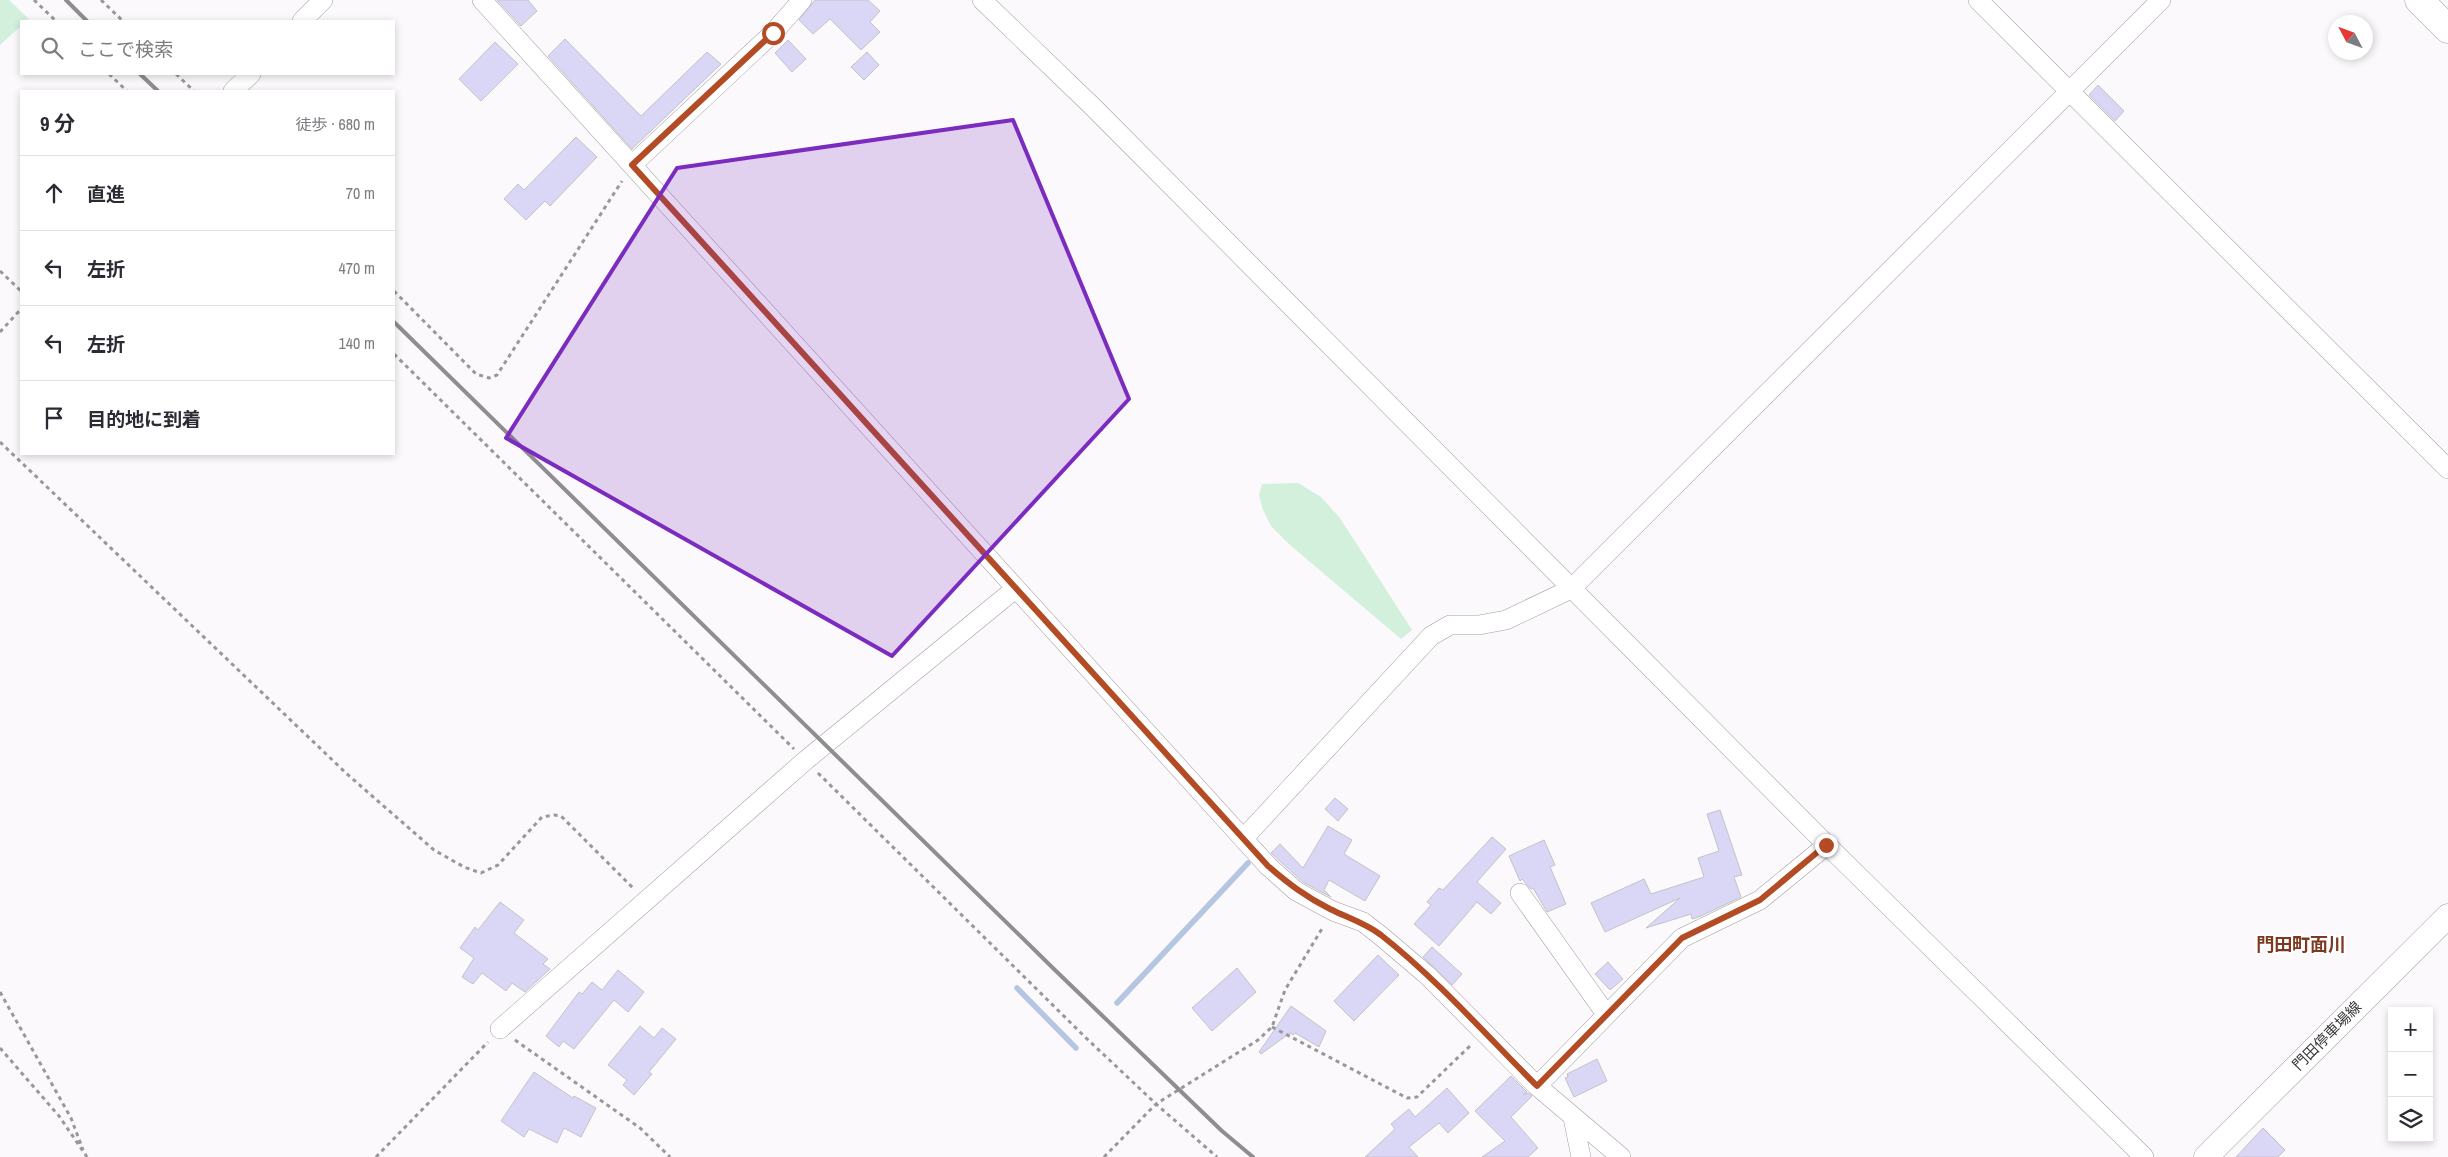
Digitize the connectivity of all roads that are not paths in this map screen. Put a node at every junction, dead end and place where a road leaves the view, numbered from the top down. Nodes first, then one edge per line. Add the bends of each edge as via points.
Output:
1 (323, 0) edge
2 (482, 0) edge
3 (802, 0) edge
4 (982, 0) edge
5 (1978, 0) edge
6 (2161, 0) edge
7 (2419, 0) edge
8 (303, 20) edge
9 (2448, 29) edge
10 (250, 75) edge
11 (235, 90) edge
12 (2070, 92) junction
13 (632, 165) junction
14 (2448, 469) edge
15 (1015, 589) junction
16 (1571, 589) junction
17 (1243, 839) junction
18 (1826, 845) junction
19 (1520, 893) dead end
20 (2448, 916) edge
21 (1606, 1014) junction
22 (500, 1029) road end
23 (1537, 1086) junction
24 (1573, 1118) junction
25 (1581, 1157) edge
26 (1621, 1157) edge
27 (2144, 1157) edge
28 (2206, 1157) edge

1 - 8 street
2 - 13 street
3 - 13 street via 773,33
4 - 16 street via 1092,106
5 - 12 street
6 - 12 street
7 - 9 highway
10 - 11 street
12 - 14 street
12 - 16 street
13 - 15 street
15 - 17 street
15 - 22 street via 806,760
16 - 17 street via 1506,620 1479,625 1450,625 1431,636
16 - 18 street
17 - 23 street via 1296,891 1363,922 1382,936 1427,975
18 - 21 street via 1760,900 1682,938
18 - 27 street
19 - 21 street
20 - 28 main road, 門田停車場線
21 - 23 street
23 - 24 street
24 - 25 street
24 - 26 street

